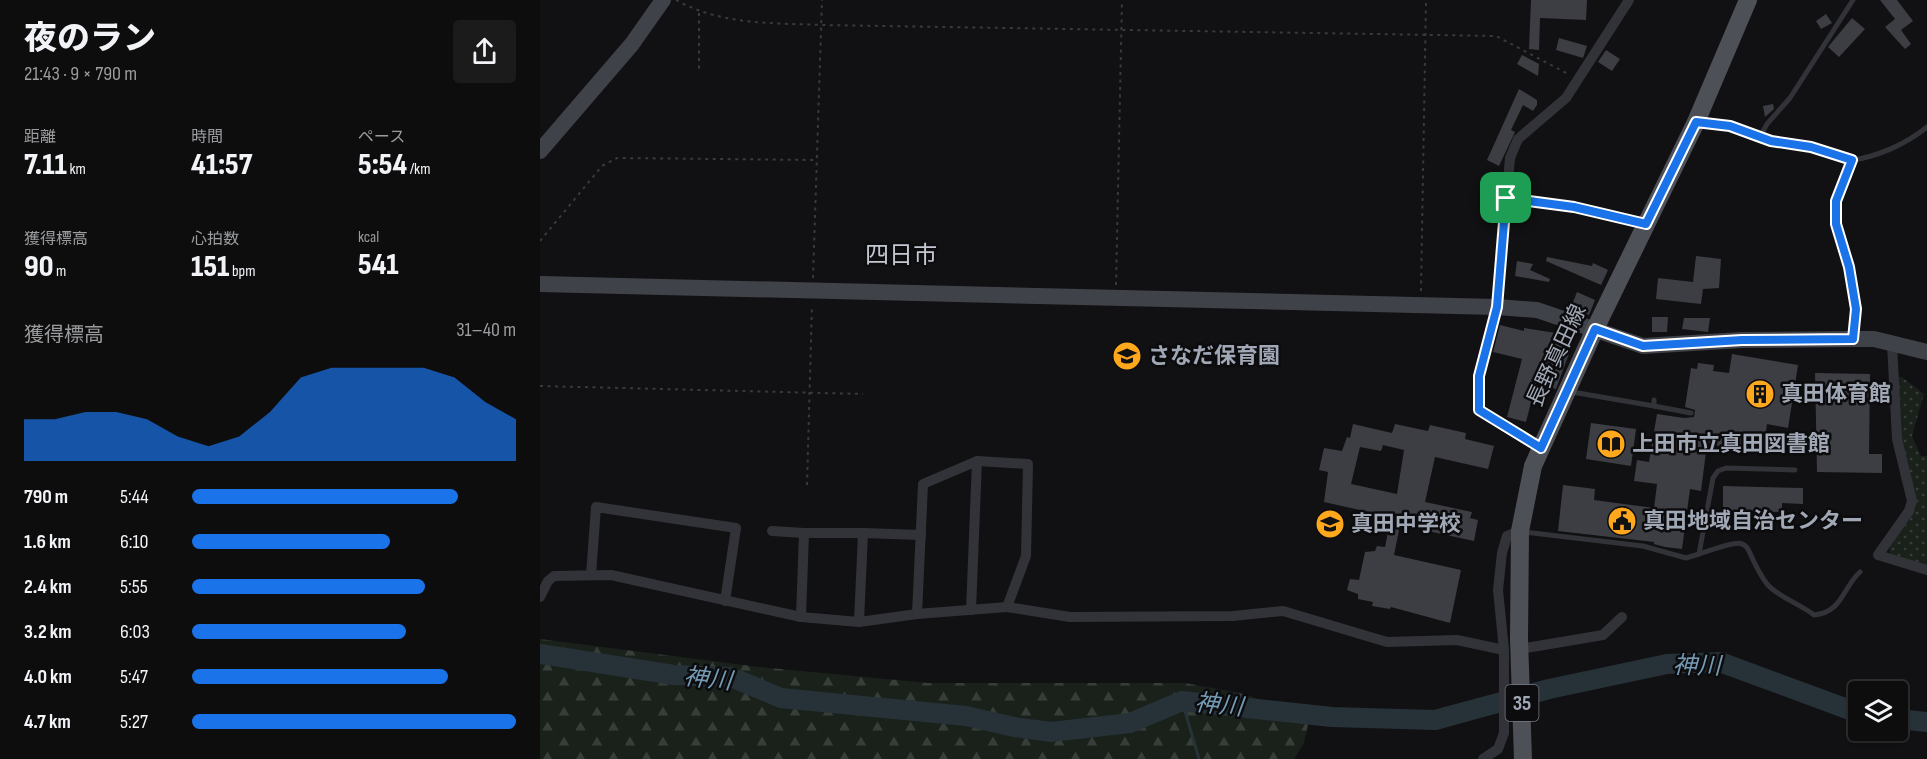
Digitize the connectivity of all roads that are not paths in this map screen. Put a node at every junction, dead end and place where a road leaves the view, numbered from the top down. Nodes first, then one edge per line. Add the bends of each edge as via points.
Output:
1 (663, 0) edge
2 (1629, 0) edge
3 (1748, 0) edge
4 (1853, 0) edge
5 (1696, 122) junction
6 (1927, 127) edge
7 (1760, 137) junction
8 (540, 151) edge
9 (1852, 160) junction
10 (1506, 198) junction
11 (1646, 224) junction
12 (540, 284) edge
13 (1497, 307) junction
14 (1595, 329) junction
15 (1853, 339) junction
16 (1892, 344) junction
17 (1927, 352) edge
18 (1567, 391) junction
19 (1691, 413) dead end
20 (1541, 448) junction
21 (977, 461) junction
22 (1795, 470) dead end
23 (772, 531) dead end
24 (1520, 531) junction
25 (804, 533) junction
26 (864, 533) junction
27 (921, 535) junction
28 (1699, 555) junction
29 (1927, 570) edge
30 (1860, 572) dead end
31 (591, 574) junction
32 (540, 597) edge
33 (725, 601) junction
34 (1007, 607) junction
35 (971, 610) junction
36 (917, 614) junction
37 (801, 617) junction
38 (1622, 617) dead end
39 (859, 622) junction
40 (1517, 651) junction
41 (1523, 756) edge
42 (1483, 759) edge

1 - 8 street via 632,44
2 - 10 street via 1566,98 1518,139 1510,158
3 - 5 main road, 長野真田線 / 35
4 - 7 lane
5 - 7 street via 1730,126
5 - 11 main road, 長野真田線 / 35
6 - 9 lane via 1871,157
7 - 9 street
9 - 15 street via 1836,201 1836,224 1856,309
10 - 11 lane via 1574,207
10 - 13 street
11 - 14 main road, 長野真田線 / 35
12 - 13 street
13 - 14 street via 1537,310
13 - 20 street via 1479,376 1479,410
14 - 15 street via 1643,346
14 - 18 main road, 長野真田線 / 35
15 - 16 street
16 - 17 street
16 - 29 street via 1897,439 1912,501 1878,555
18 - 19 lane via 1654,403
18 - 20 main road, 長野真田線 / 35
20 - 24 main road, 長野真田線 / 35 via 1533,466
21 - 27 street via 923,484
21 - 34 street via 1028,464 1026,555
21 - 35 street
22 - 28 lane via 1718,471 1713,478
23 - 25 street
24 - 28 lane via 1643,546 1686,558
24 - 40 main road, 長野真田線 / 35
25 - 26 street
25 - 37 street
26 - 27 street
26 - 39 street
27 - 36 street
28 - 30 lane via 1730,543 1744,544 1768,586 1814,615 1839,603
31 - 32 street via 554,576
31 - 33 street
31 - 33 street via 596,507 736,528
33 - 37 street
34 - 35 street
34 - 40 street via 1070,617 1233,616 1283,611 1387,642 1456,640
35 - 36 street
36 - 39 street
37 - 39 street
38 - 40 street via 1603,635
40 - 41 main road, 長野真田線 / 35
40 - 42 street via 1503,665 1504,733 1498,749

